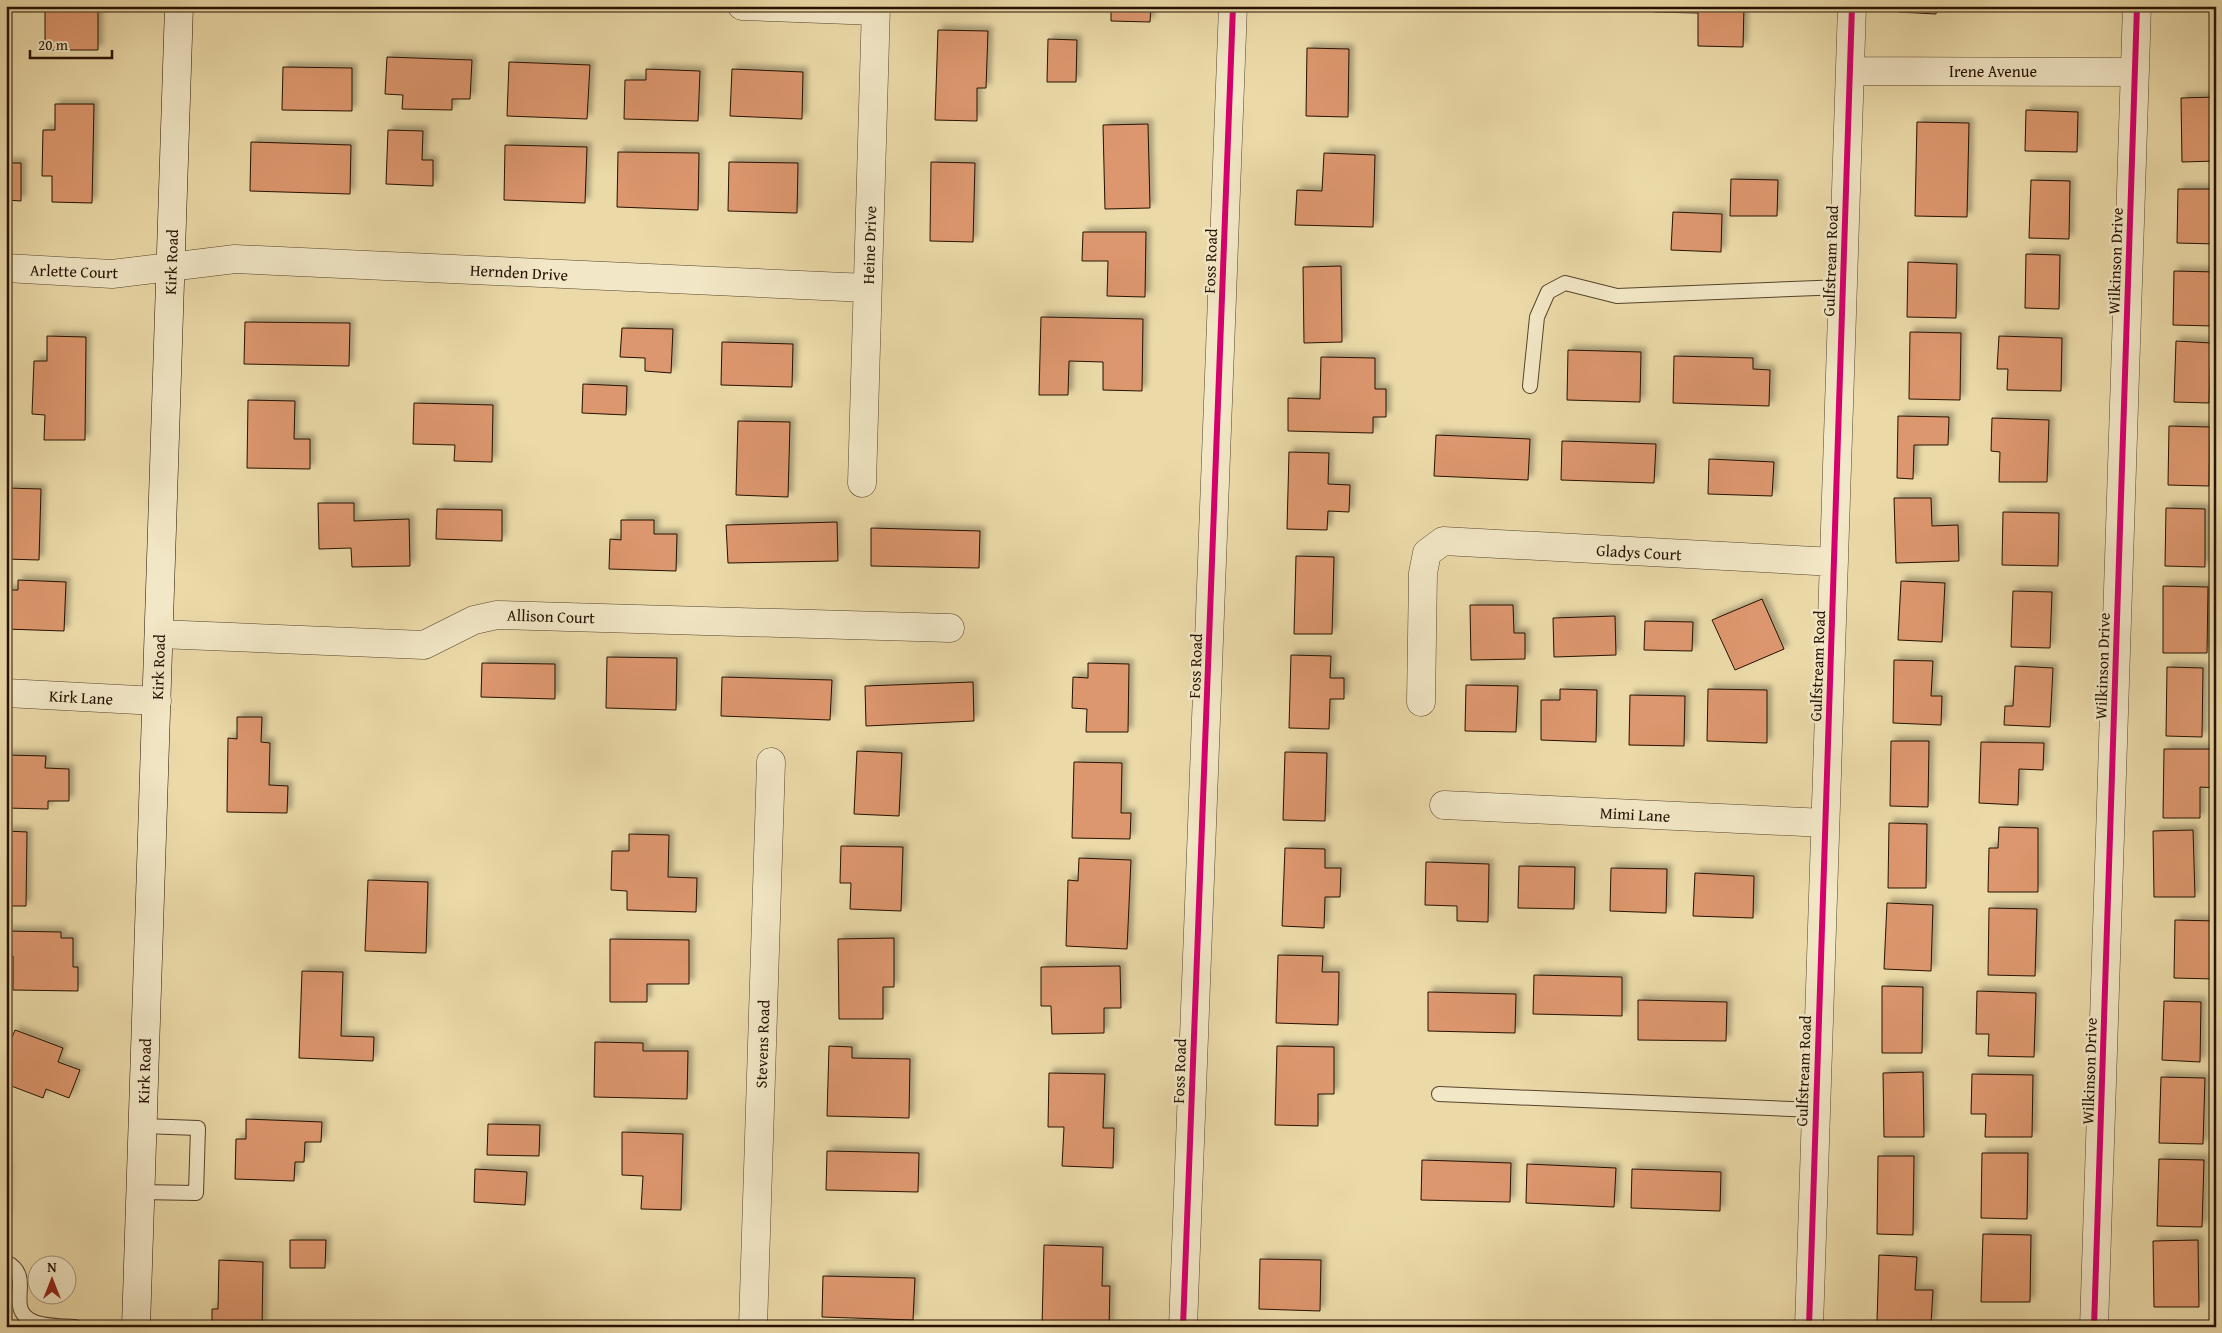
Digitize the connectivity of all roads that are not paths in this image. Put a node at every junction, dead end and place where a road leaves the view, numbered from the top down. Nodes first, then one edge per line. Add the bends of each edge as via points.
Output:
1 (179, 6) edge
2 (742, 6) edge
3 (1233, 6) edge
4 (1852, 6) edge
5 (2137, 6) edge
6 (876, 8) edge
7 (1850, 71) junction
8 (2135, 72) junction
9 (170, 266) junction
10 (6, 268) edge
11 (1843, 287) junction
12 (867, 288) junction
13 (1530, 386) dead end
14 (862, 483) dead end
15 (1834, 562) junction
16 (950, 628) dead end
17 (159, 634) junction
18 (6, 693) edge
19 (156, 701) junction
20 (1422, 702) dead end
21 (771, 762) dead end
22 (1444, 805) dead end
23 (1825, 823) junction
24 (1439, 1094) dead end
25 (1816, 1110) junction
26 (142, 1126) junction
27 (140, 1192) junction
28 (6, 1262) edge
29 (75, 1327) edge
30 (136, 1327) edge
31 (754, 1327) edge
32 (1183, 1327) edge
33 (1809, 1327) edge
34 (2094, 1327) edge

1 - 9 street, Kirk Road
2 - 6 street
3 - 32 street, Foss Road
4 - 7 street, Gulfstream Road
5 - 8 street, Wilkinson Drive
6 - 12 street, Heine Drive
7 - 8 street, Irene Avenue
7 - 11 street, Gulfstream Road
8 - 34 street, Wilkinson Drive
9 - 10 street, Arlette Court via 112,274
9 - 12 street, Hernden Drive via 235,259
9 - 17 street, Kirk Road
11 - 13 lane via 1618,296 1565,283 1548,292 1537,316
11 - 15 street, Gulfstream Road
12 - 14 street, Heine Drive
15 - 20 street, Gladys Court via 1443,541 1427,553 1423,573
15 - 23 street, Gulfstream Road
16 - 17 street, Allison Court via 497,614 474,620 424,645
17 - 19 street, Kirk Road
18 - 19 street, Kirk Lane
19 - 26 street, Kirk Road
21 - 31 street, Stevens Road
22 - 23 street, Mimi Lane
23 - 25 street, Gulfstream Road
24 - 25 lane
25 - 33 street, Gulfstream Road
26 - 27 street, Kirk Road
26 - 27 lane via 198,1128 196,1193
27 - 30 street, Kirk Road
28 - 29 lane via 18,1271 19,1306 26,1318

